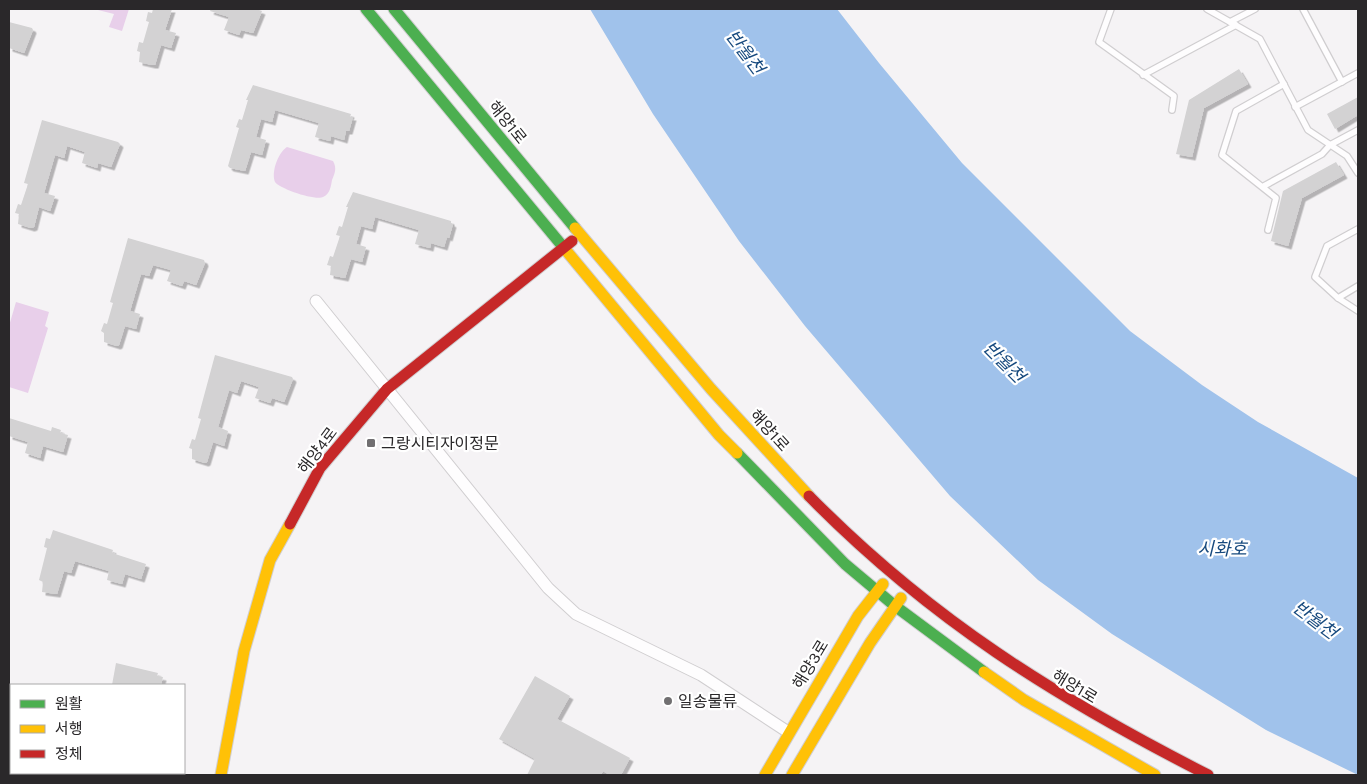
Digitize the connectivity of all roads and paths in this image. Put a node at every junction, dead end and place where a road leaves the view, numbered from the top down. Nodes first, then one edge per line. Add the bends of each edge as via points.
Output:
1 (366, 9) edge
2 (394, 9) edge
3 (1111, 9) edge
4 (1207, 9) edge
5 (1255, 9) edge
6 (1303, 9) edge
7 (1230, 22) junction
8 (1236, 25) junction
9 (1358, 74) edge
10 (1143, 75) junction
11 (1342, 82) junction
12 (1284, 84) junction
13 (1296, 106) junction
14 (1172, 110) dead end
15 (1358, 130) edge
16 (1330, 145) junction
17 (1358, 173) edge
18 (1264, 186) junction
19 (1358, 229) edge
20 (1268, 230) dead end
21 (580, 235) junction
22 (563, 248) junction
23 (1358, 286) edge
24 (1338, 298) junction
25 (316, 301) dead end
26 (1358, 311) edge
27 (388, 389) junction
28 (891, 574) junction
29 (908, 588) junction
30 (878, 591) junction
31 (895, 606) junction
32 (788, 732) junction
33 (221, 775) edge
34 (765, 775) edge
35 (792, 775) edge
36 (1154, 775) edge
37 (1208, 775) edge

1 - 22 street
2 - 21 street, 해양1로
3 - 10 lane via 1099,42
4 - 7 lane
5 - 7 lane
6 - 11 lane
7 - 8 lane
8 - 10 lane
8 - 12 lane via 1260,40
9 - 11 lane
10 - 14 lane via 1174,96
11 - 13 lane
12 - 13 lane
12 - 18 lane via 1236,111 1222,155
13 - 16 lane via 1308,130
15 - 16 lane
16 - 17 lane via 1347,156
16 - 18 lane via 1322,154
18 - 20 lane via 1276,198
19 - 24 lane via 1327,246 1315,277
21 - 22 street, 해양4로
21 - 28 street, 해양1로 via 776,461
22 - 27 street, 해양4로
22 - 30 street via 719,435 814,532
23 - 24 lane
24 - 26 lane
25 - 27 street
27 - 32 street via 548,588 576,614 701,675
27 - 33 street, 해양4로 via 320,468 270,560 244,650
28 - 29 street, 해양1로
28 - 30 street, 해양3로
29 - 31 street
29 - 37 street, 해양1로 via 1044,686 1109,725
30 - 31 street
30 - 32 street, 해양3로 via 858,616
31 - 35 street
31 - 36 street via 1024,700
32 - 34 street, 해양3로

